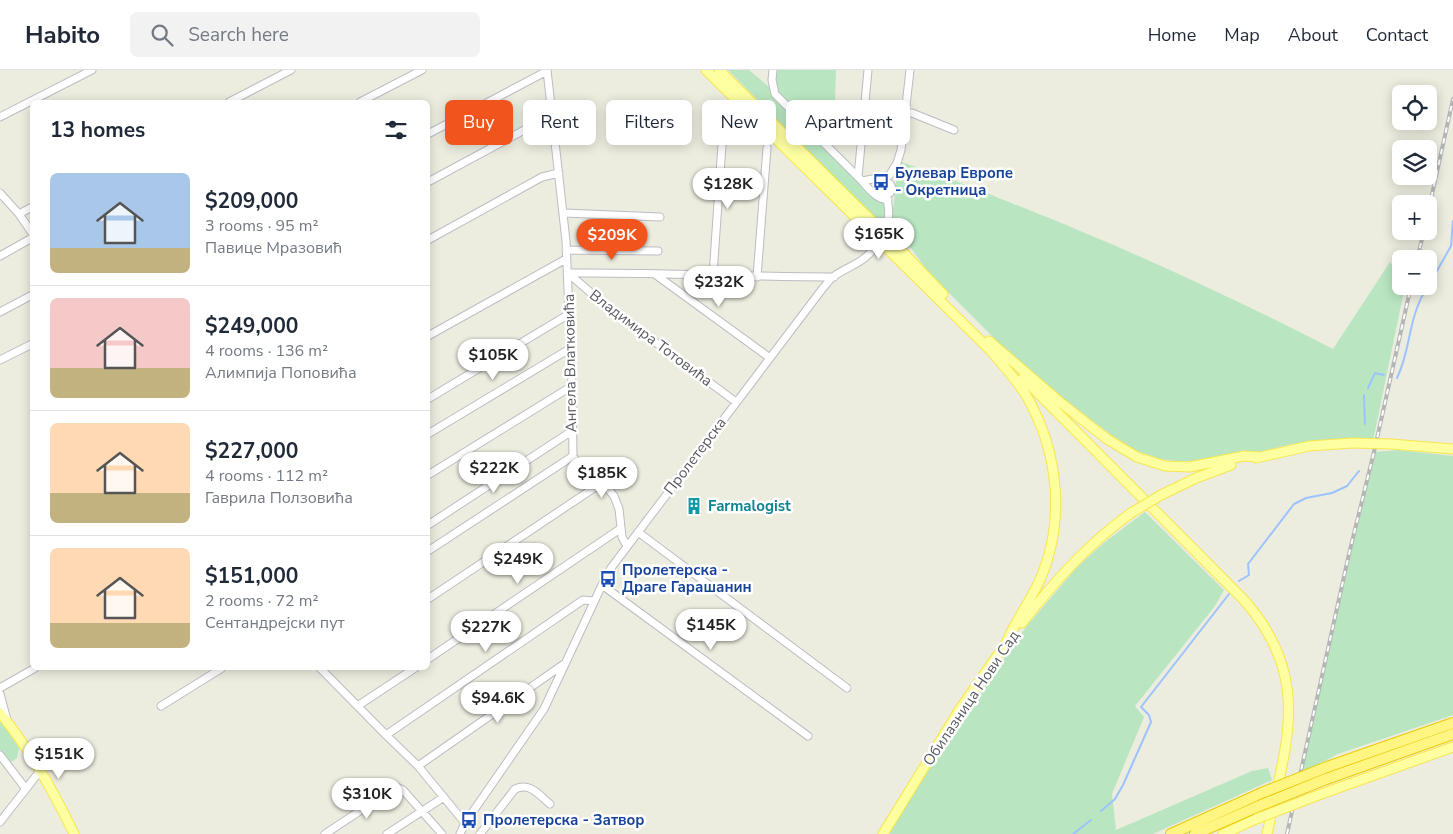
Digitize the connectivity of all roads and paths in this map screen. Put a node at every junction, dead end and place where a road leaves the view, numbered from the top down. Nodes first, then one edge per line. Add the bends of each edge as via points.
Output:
1 (92, 70) edge
2 (291, 70) edge
3 (422, 70) edge
4 (706, 70) edge
5 (719, 70) edge
6 (773, 70) edge
7 (868, 70) edge
8 (910, 70) edge
9 (547, 71) edge
10 (33, 100) edge
11 (233, 100) edge
12 (364, 100) edge
13 (550, 100) edge
14 (906, 100) edge
15 (30, 102) edge
16 (910, 113) edge
17 (0, 117) edge
18 (954, 130) dead end
19 (523, 131) edge
20 (430, 133) edge
21 (555, 145) edge
22 (722, 145) dead end
23 (901, 145) edge
24 (767, 148) dead end
25 (559, 173) junction
26 (860, 179) junction
27 (888, 179) junction
28 (430, 181) edge
29 (0, 193) edge
30 (887, 197) junction
31 (30, 208) edge
32 (564, 213) junction
33 (19, 214) junction
34 (660, 217) dead end
35 (30, 230) edge
36 (881, 235) junction
37 (30, 239) edge
38 (430, 239) edge
39 (566, 250) junction
40 (658, 251) dead end
41 (0, 256) edge
42 (566, 259) junction
43 (568, 273) junction
44 (656, 275) junction
45 (713, 275) junction
46 (757, 277) junction
47 (834, 277) junction
48 (30, 296) edge
49 (0, 312) edge
50 (569, 314) junction
51 (430, 335) edge
52 (30, 345) edge
53 (571, 348) junction
54 (992, 348) junction
55 (770, 358) junction
56 (0, 360) edge
57 (572, 386) junction
58 (430, 398) edge
59 (736, 402) junction
60 (572, 431) junction
61 (430, 433) edge
62 (1453, 449) edge
63 (573, 456) junction
64 (1260, 456) junction
65 (430, 475) edge
66 (600, 484) junction
67 (430, 524) edge
68 (620, 529) junction
69 (638, 532) junction
70 (627, 546) junction
71 (430, 550) edge
72 (602, 585) junction
73 (430, 598) edge
74 (594, 601) junction
75 (1006, 643) junction
76 (430, 658) edge
77 (565, 663) junction
78 (32, 670) edge
79 (219, 670) edge
80 (325, 670) edge
81 (412, 670) edge
82 (0, 688) edge
83 (847, 688) dead end
84 (0, 694) edge
85 (359, 705) junction
86 (161, 706) dead end
87 (0, 713) edge
88 (7, 721) junction
89 (1453, 723) edge
90 (1453, 734) edge
91 (386, 735) junction
92 (808, 736) dead end
93 (1453, 747) edge
94 (0, 755) edge
95 (418, 766) junction
96 (40, 772) junction
97 (26, 789) junction
98 (444, 797) junction
99 (550, 804) dead end
100 (422, 812) junction
101 (0, 822) edge
102 (465, 823) junction
103 (74, 834) edge
104 (325, 834) edge
105 (387, 834) edge
106 (442, 834) edge
107 (460, 834) edge
108 (480, 834) edge
109 (883, 834) edge
110 (1171, 834) edge
111 (1195, 834) edge
112 (1223, 834) edge
113 (1267, 834) edge

1 - 10 street
2 - 11 street
3 - 12 street
4 - 36 main road
5 - 36 main road
6 - 26 street via 775,94
7 - 26 street
8 - 14 street
9 - 13 street, Ангела Влатковића
9 - 20 street
15 - 17 street
16 - 18 street
19 - 28 street
21 - 25 street, Ангела Влатковића
22 - 45 street
23 - 27 street via 897,164
24 - 46 street
25 - 32 street, Ангела Влатковића
25 - 38 street via 542,177
26 - 27 street
26 - 30 street via 878,197
27 - 30 street via 892,188
29 - 33 street
30 - 36 street via 889,217
31 - 33 street
32 - 34 street
32 - 39 street, Ангела Влатковића
33 - 35 street
36 - 47 street, Пролетерска via 869,255
36 - 54 main road
37 - 41 street
39 - 40 street
39 - 42 street, Ангела Влатковића
42 - 43 street, Ангела Влатковића
42 - 51 street
43 - 44 street
43 - 50 street, Ангела Влатковића
43 - 59 street, Владимира Тотовића via 605,305
44 - 45 street
44 - 55 street
45 - 46 street
46 - 47 street
47 - 55 street, Пролетерска
48 - 49 street
50 - 53 street, Ангела Влатковића
50 - 58 street
52 - 56 street
53 - 57 street, Ангела Влатковића
53 - 61 street
54 - 64 main road via 1112,442 1137,457 1166,466 1189,467
54 - 75 main road via 1020,387 1039,422 1053,470 1056,500 1052,544 1043,571
54 - 113 main road via 1244,600 1267,631 1286,674 1290,716
55 - 59 street, Пролетерска
57 - 60 street, Ангела Влатковића
57 - 65 street
59 - 69 street, Пролетерска
60 - 63 street, Ангела Влатковића
60 - 67 street
62 - 64 main road, Обилазница Нови Сад, bridge via 1352,443 1309,446
63 - 66 street via 581,469
63 - 71 street
64 - 75 main road, Обилазница Нови Сад, bridge via 1196,478 1161,494 1131,514 1081,555
66 - 68 street via 614,496 619,509
66 - 73 street
68 - 70 street
68 - 76 street
69 - 70 street, Пролетерска
69 - 83 street
70 - 72 street, Пролетерска
72 - 74 street, Пролетерска
72 - 92 street
74 - 77 street, Пролетерска
74 - 91 street via 583,600
75 - 109 main road, Обилазница Нови Сад via 960,709
77 - 95 street
77 - 102 street, Пролетерска via 544,708
78 - 82 street
79 - 86 street
80 - 85 street
81 - 85 street
84 - 88 street
85 - 91 street
87 - 88 main road
88 - 96 main road
89 - 110 highway, bridge via 1327,767
90 - 111 highway, bridge via 1326,779
91 - 95 street
93 - 112 main road, bridge via 1321,794
94 - 97 street
95 - 98 street
96 - 97 street
96 - 103 main road
97 - 101 street
98 - 100 street
98 - 102 street
99 - 108 street via 529,787 515,789
100 - 104 street via 403,790 396,787
100 - 105 street
100 - 106 street
102 - 107 street, Пролетерска

